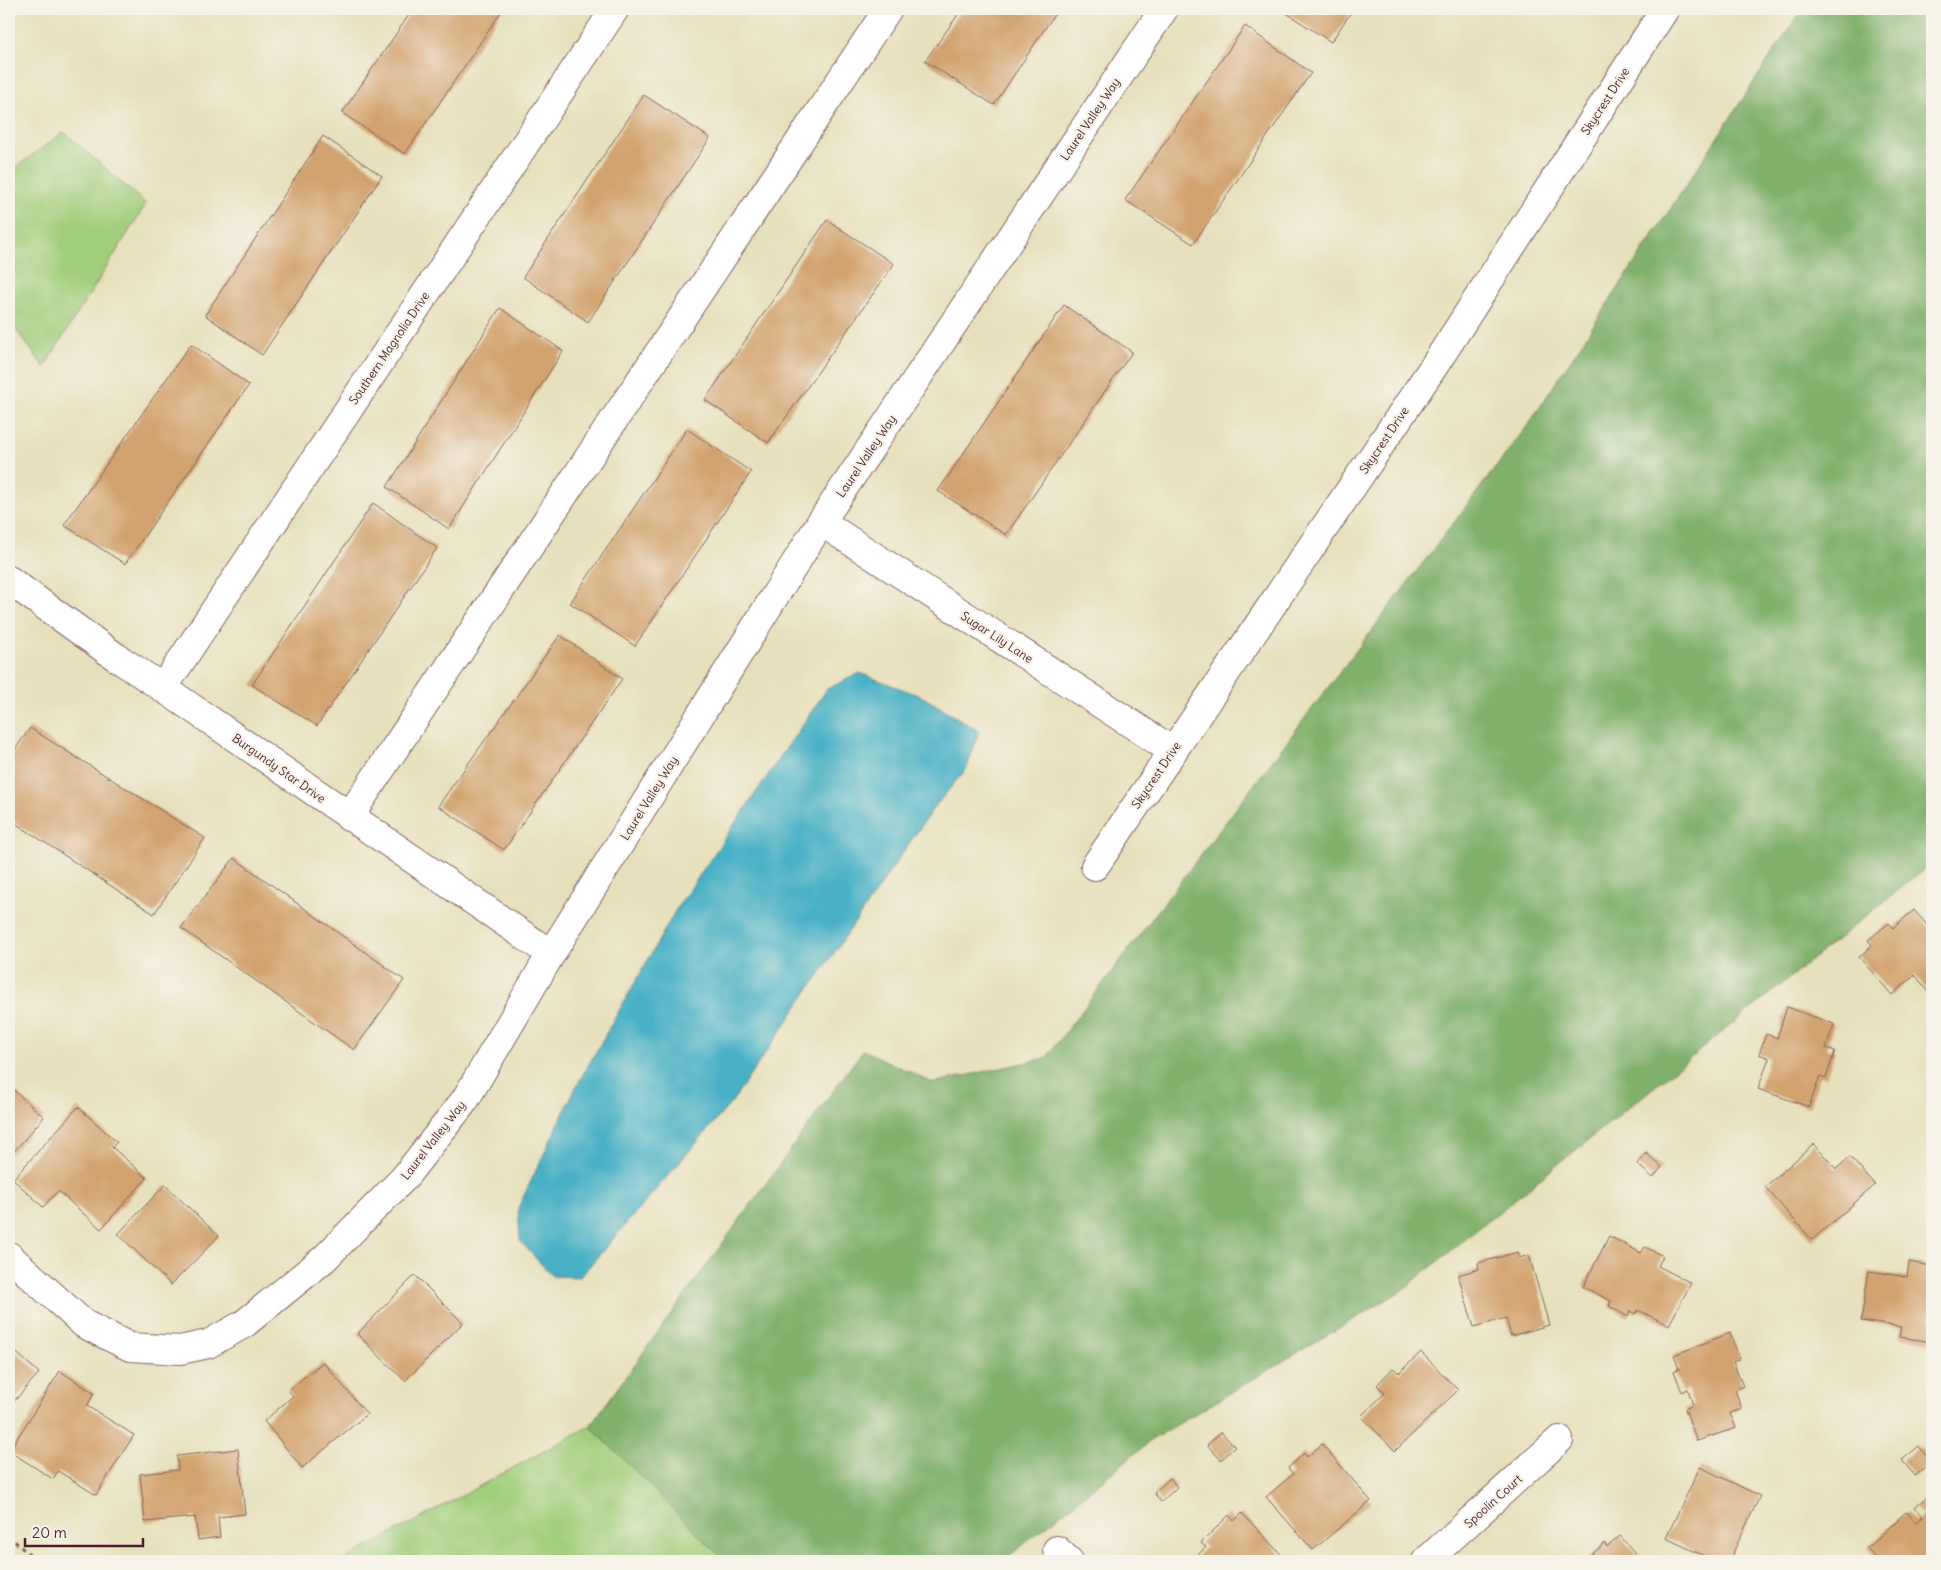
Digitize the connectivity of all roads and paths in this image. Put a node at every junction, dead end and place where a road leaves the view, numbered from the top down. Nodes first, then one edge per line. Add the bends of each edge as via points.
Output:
1 (614, 9) edge
2 (888, 9) edge
3 (1164, 9) edge
4 (1665, 9) edge
5 (821, 522) junction
6 (9, 580) edge
7 (164, 688) junction
8 (1173, 751) junction
9 (349, 816) junction
10 (1095, 866) dead end
11 (551, 954) junction
12 (9, 1256) edge
13 (1559, 1440) dead end
14 (9, 1536) edge
15 (36, 1561) edge
16 (1426, 1561) edge

1 - 7 street, Southern Magnolia Drive
2 - 9 street
3 - 5 street, Laurel Valley Way
4 - 8 street, Skycrest Drive via 1434,366
5 - 8 street, Sugar Lily Lane
5 - 11 street, Laurel Valley Way
6 - 7 street, Burgundy Star Drive
7 - 9 street, Burgundy Star Drive
8 - 10 street, Skycrest Drive
9 - 11 street, Burgundy Star Drive
11 - 12 street, Laurel Valley Way via 465,1100 404,1178 324,1259 244,1324 208,1344 180,1350 130,1347 84,1324
13 - 16 street, Spoolin Court
14 - 15 path

